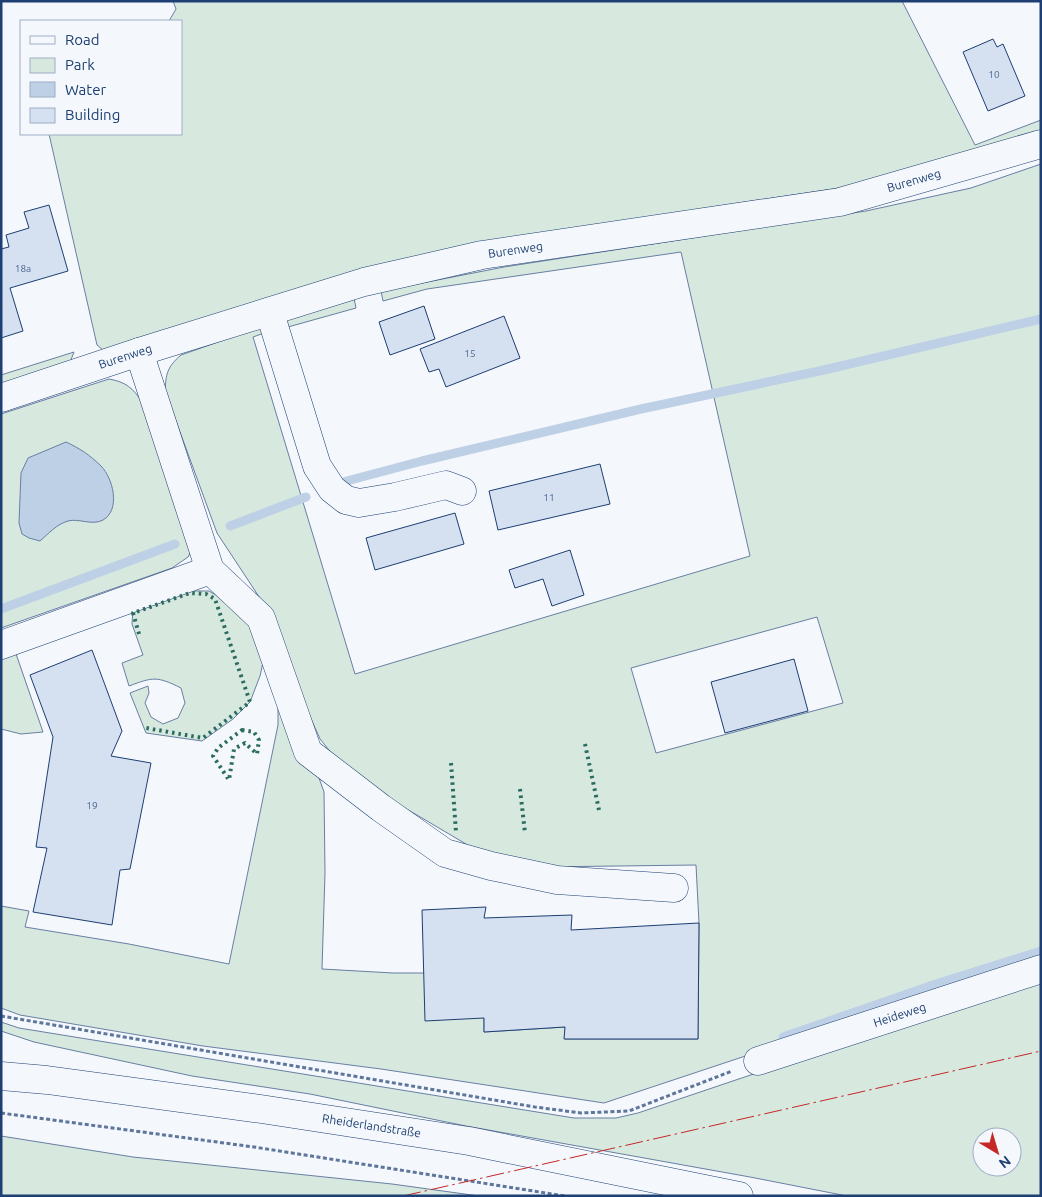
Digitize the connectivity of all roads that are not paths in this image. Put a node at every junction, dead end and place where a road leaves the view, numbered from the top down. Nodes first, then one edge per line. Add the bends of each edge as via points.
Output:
1 (1041, 144) edge
2 (270, 313) junction
3 (139, 352) junction
4 (1, 398) edge
5 (462, 491) dead end
6 (210, 570) junction
7 (1, 645) edge
8 (674, 888) dead end
9 (1041, 969) edge
10 (758, 1061) road end
11 (1, 1076) edge
12 (739, 1196) edge

1 - 2 street, Burenweg via 840,202 482,254 364,282
2 - 3 street, Burenweg
2 - 5 street via 317,466 332,490 346,500 359,502 446,485
3 - 4 street, Burenweg
3 - 6 street
6 - 7 street
6 - 8 street via 261,618 308,752 445,853 557,880
9 - 10 street, Heideweg
11 - 12 street, Rheiderlandstraße via 251,1108 469,1141

